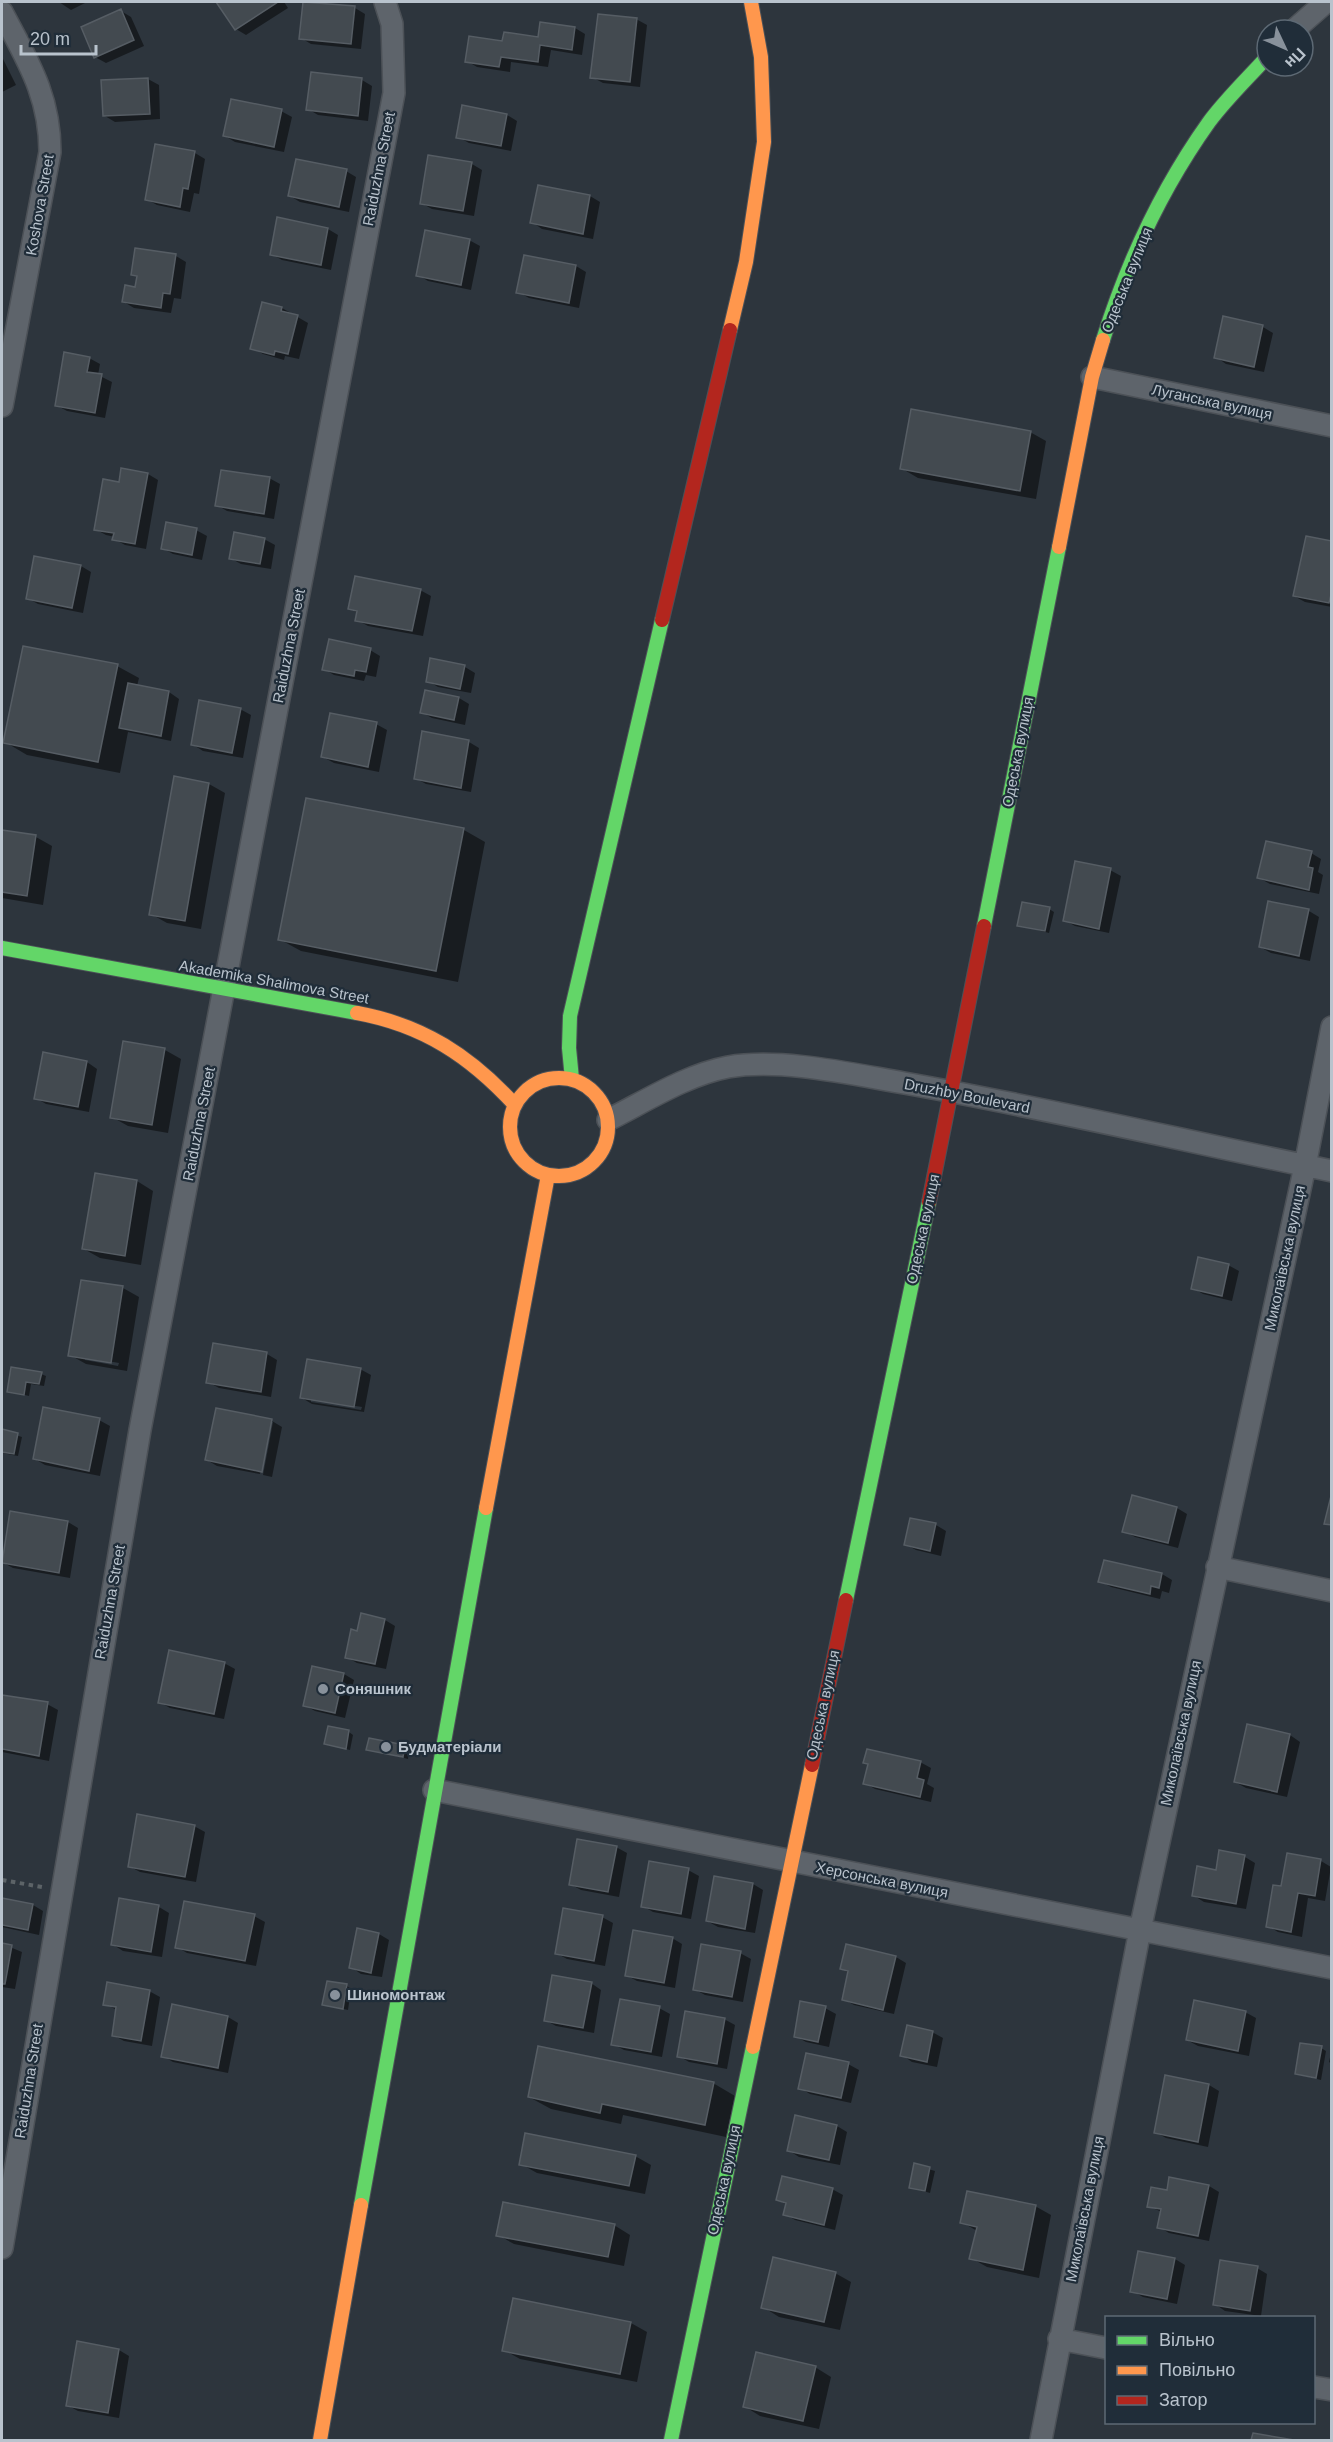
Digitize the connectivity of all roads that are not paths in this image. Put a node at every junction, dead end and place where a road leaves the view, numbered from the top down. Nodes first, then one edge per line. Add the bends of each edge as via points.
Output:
1 (385, 2) edge
2 (1326, 2) edge
3 (752, 5) edge
4 (2, 12) edge
5 (1308, 18) edge
6 (1255, 70) edge
7 (1092, 377) junction
8 (2, 405) edge
9 (1332, 426) edge
10 (2, 948) edge
11 (224, 990) junction
12 (1332, 1026) edge
13 (572, 1079) junction
14 (952, 1091) junction
15 (515, 1105) junction
16 (608, 1120) junction
17 (1305, 1166) junction
18 (1332, 1172) edge
19 (548, 1175) junction
20 (1216, 1567) junction
21 (1332, 1591) edge
22 (434, 1790) junction
23 (790, 1862) junction
24 (1140, 1930) junction
25 (1332, 1968) edge
26 (2, 2248) edge
27 (1059, 2339) junction
28 (1105, 2348) edge
29 (1315, 2387) edge
30 (1332, 2390) edge
31 (320, 2440) edge
32 (671, 2440) edge
33 (1041, 2440) edge

1 - 11 street, Raiduzhna Street via 392,24 394,93
2 - 5 street
3 - 13 street via 761,57 764,142 746,262 570,1016 568,1048
4 - 8 street, Koshova Street via 46,106 50,152
6 - 7 street, Одеська вулиця via 1210,121 1159,201 1113,308
7 - 9 street, Луганська вулиця
7 - 14 street, Одеська вулиця
10 - 11 street, Akademika Shalimova Street
11 - 15 street, Akademika Shalimova Street via 373,1016 409,1028 446,1045 481,1070
11 - 26 street, Raiduzhna Street via 140,1430
12 - 17 street, Миколаївська вулиця
13 - 15 street via 555,1077 539,1082 525,1091
13 - 16 street via 588,1086 599,1098
14 - 16 street, Druzhby Boulevard via 811,1067 728,1067 683,1083
14 - 17 street, Druzhby Boulevard
14 - 23 street, Одеська вулиця
15 - 19 street via 509,1121 516,1152 525,1164
16 - 19 street via 605,1146 597,1160 570,1176
17 - 18 street, Druzhby Boulevard
17 - 20 street, Миколаївська вулиця
19 - 22 street
20 - 21 street
20 - 24 street, Миколаївська вулиця
22 - 23 street, Херсонська вулиця
22 - 31 street
23 - 24 street, Херсонська вулиця
23 - 32 street, Одеська вулиця
24 - 25 street, Херсонська вулиця
24 - 27 street, Миколаївська вулиця
27 - 28 street
27 - 33 street, Миколаївська вулиця
29 - 30 street

